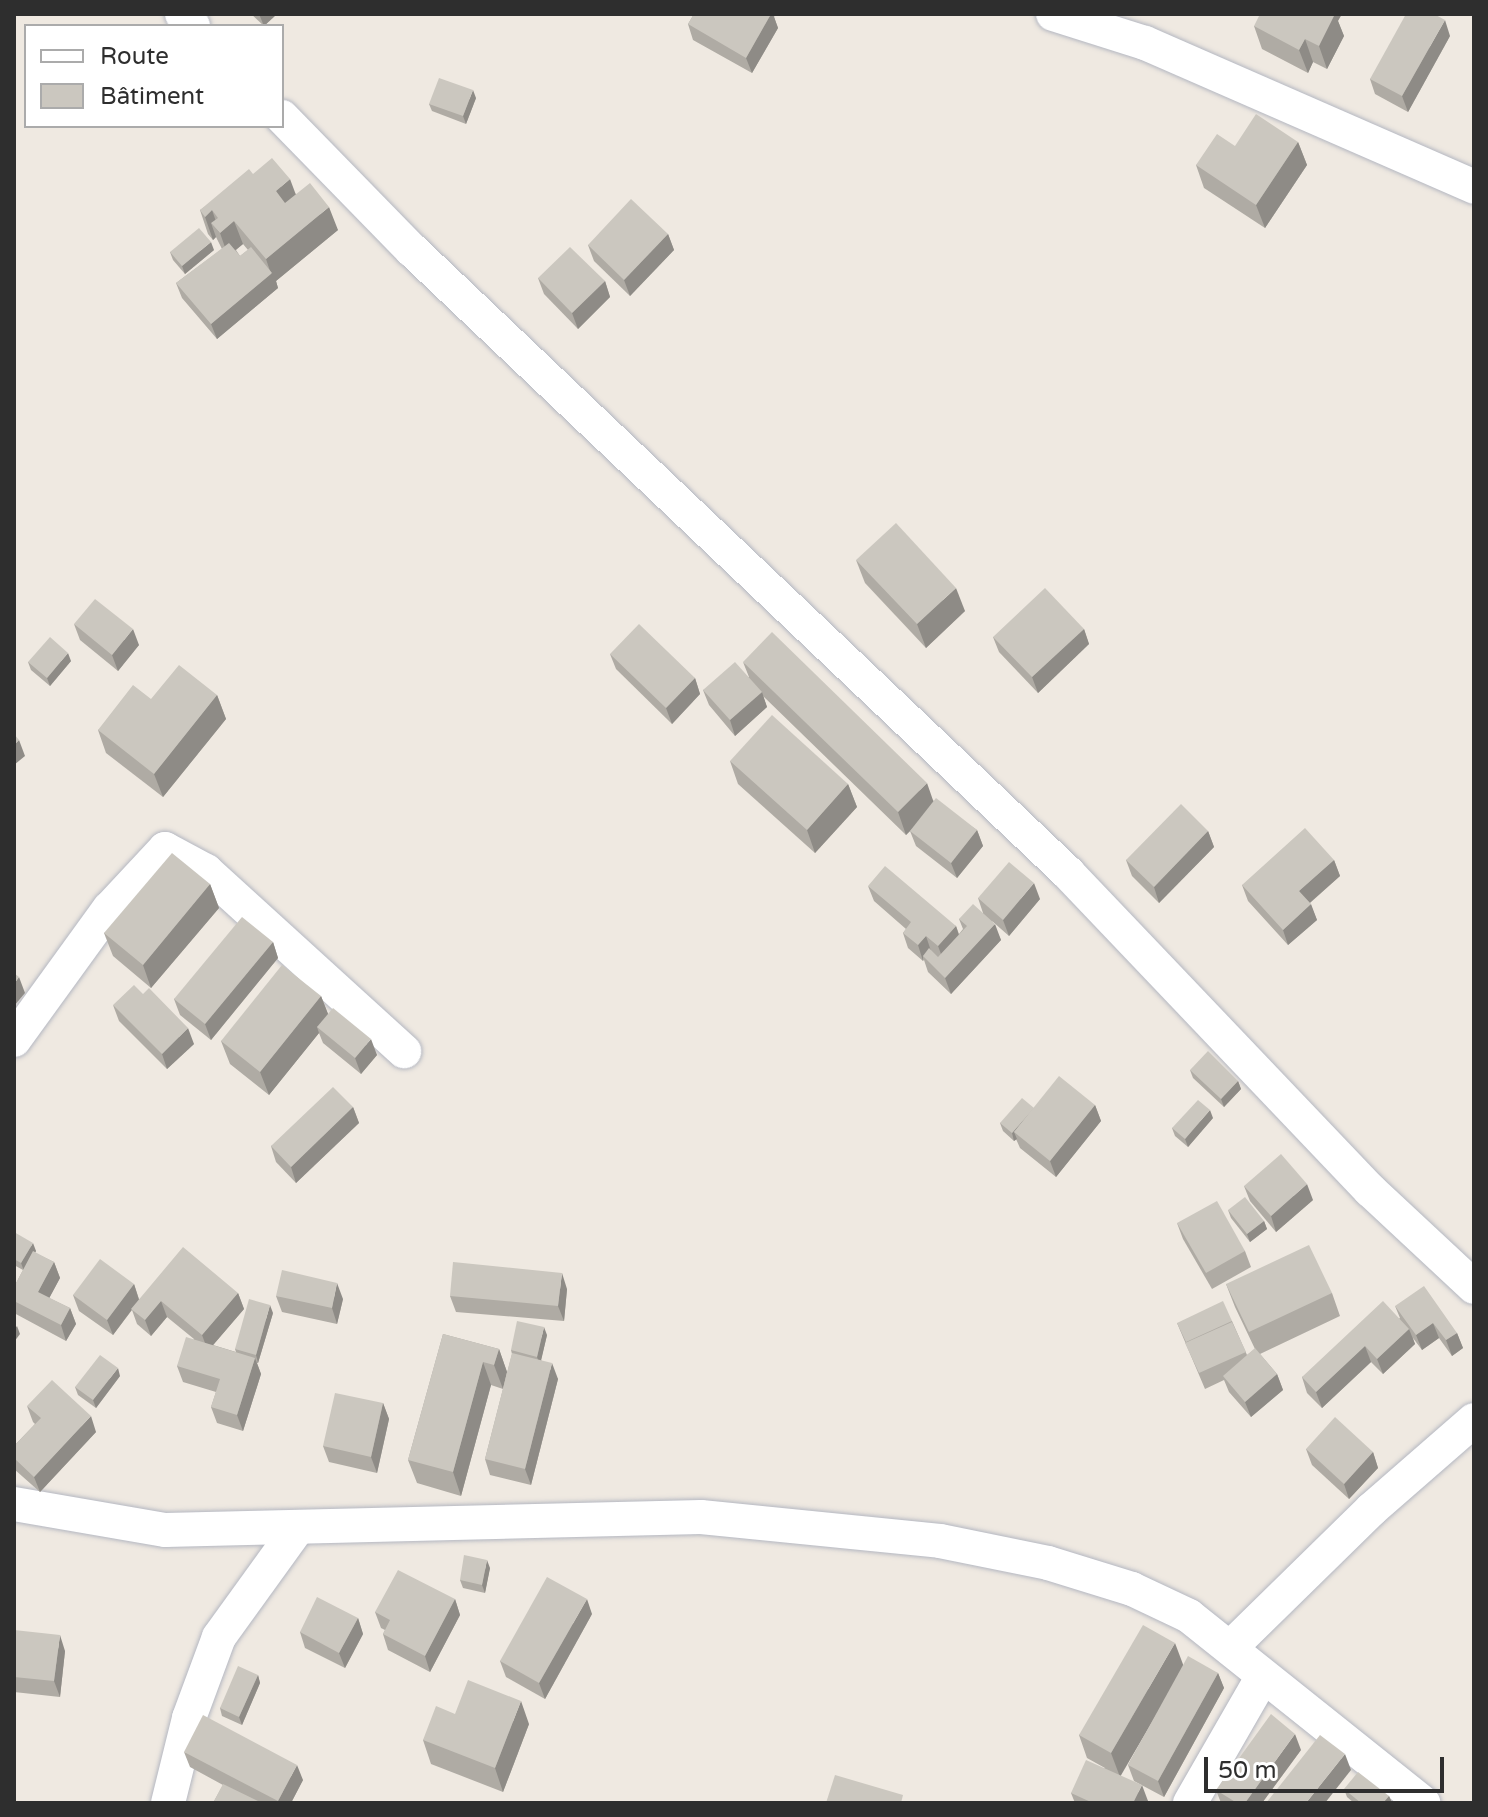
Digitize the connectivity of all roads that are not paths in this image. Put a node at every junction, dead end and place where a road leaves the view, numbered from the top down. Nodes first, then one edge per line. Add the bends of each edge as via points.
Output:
1 (1053, 14) edge
2 (284, 119) edge
3 (1474, 187) edge
4 (14, 1040) edge
5 (404, 1051) dead end
6 (1474, 1287) edge
7 (1474, 1420) edge
8 (14, 1504) edge
9 (297, 1529) junction
10 (1230, 1648) junction
11 (1262, 1678) junction
12 (168, 1803) edge
13 (1190, 1803) edge
14 (1423, 1803) edge

1 - 3 street via 1145,43
2 - 6 street via 423,261 1068,873 1370,1190
4 - 5 street via 109,909 165,849 206,871
7 - 10 street via 1372,1509
8 - 9 street via 165,1530
9 - 10 street via 701,1517 817,1525 1048,1563 1132,1589 1189,1616
9 - 12 street via 219,1637 189,1718
10 - 11 street
11 - 13 street
11 - 14 street

